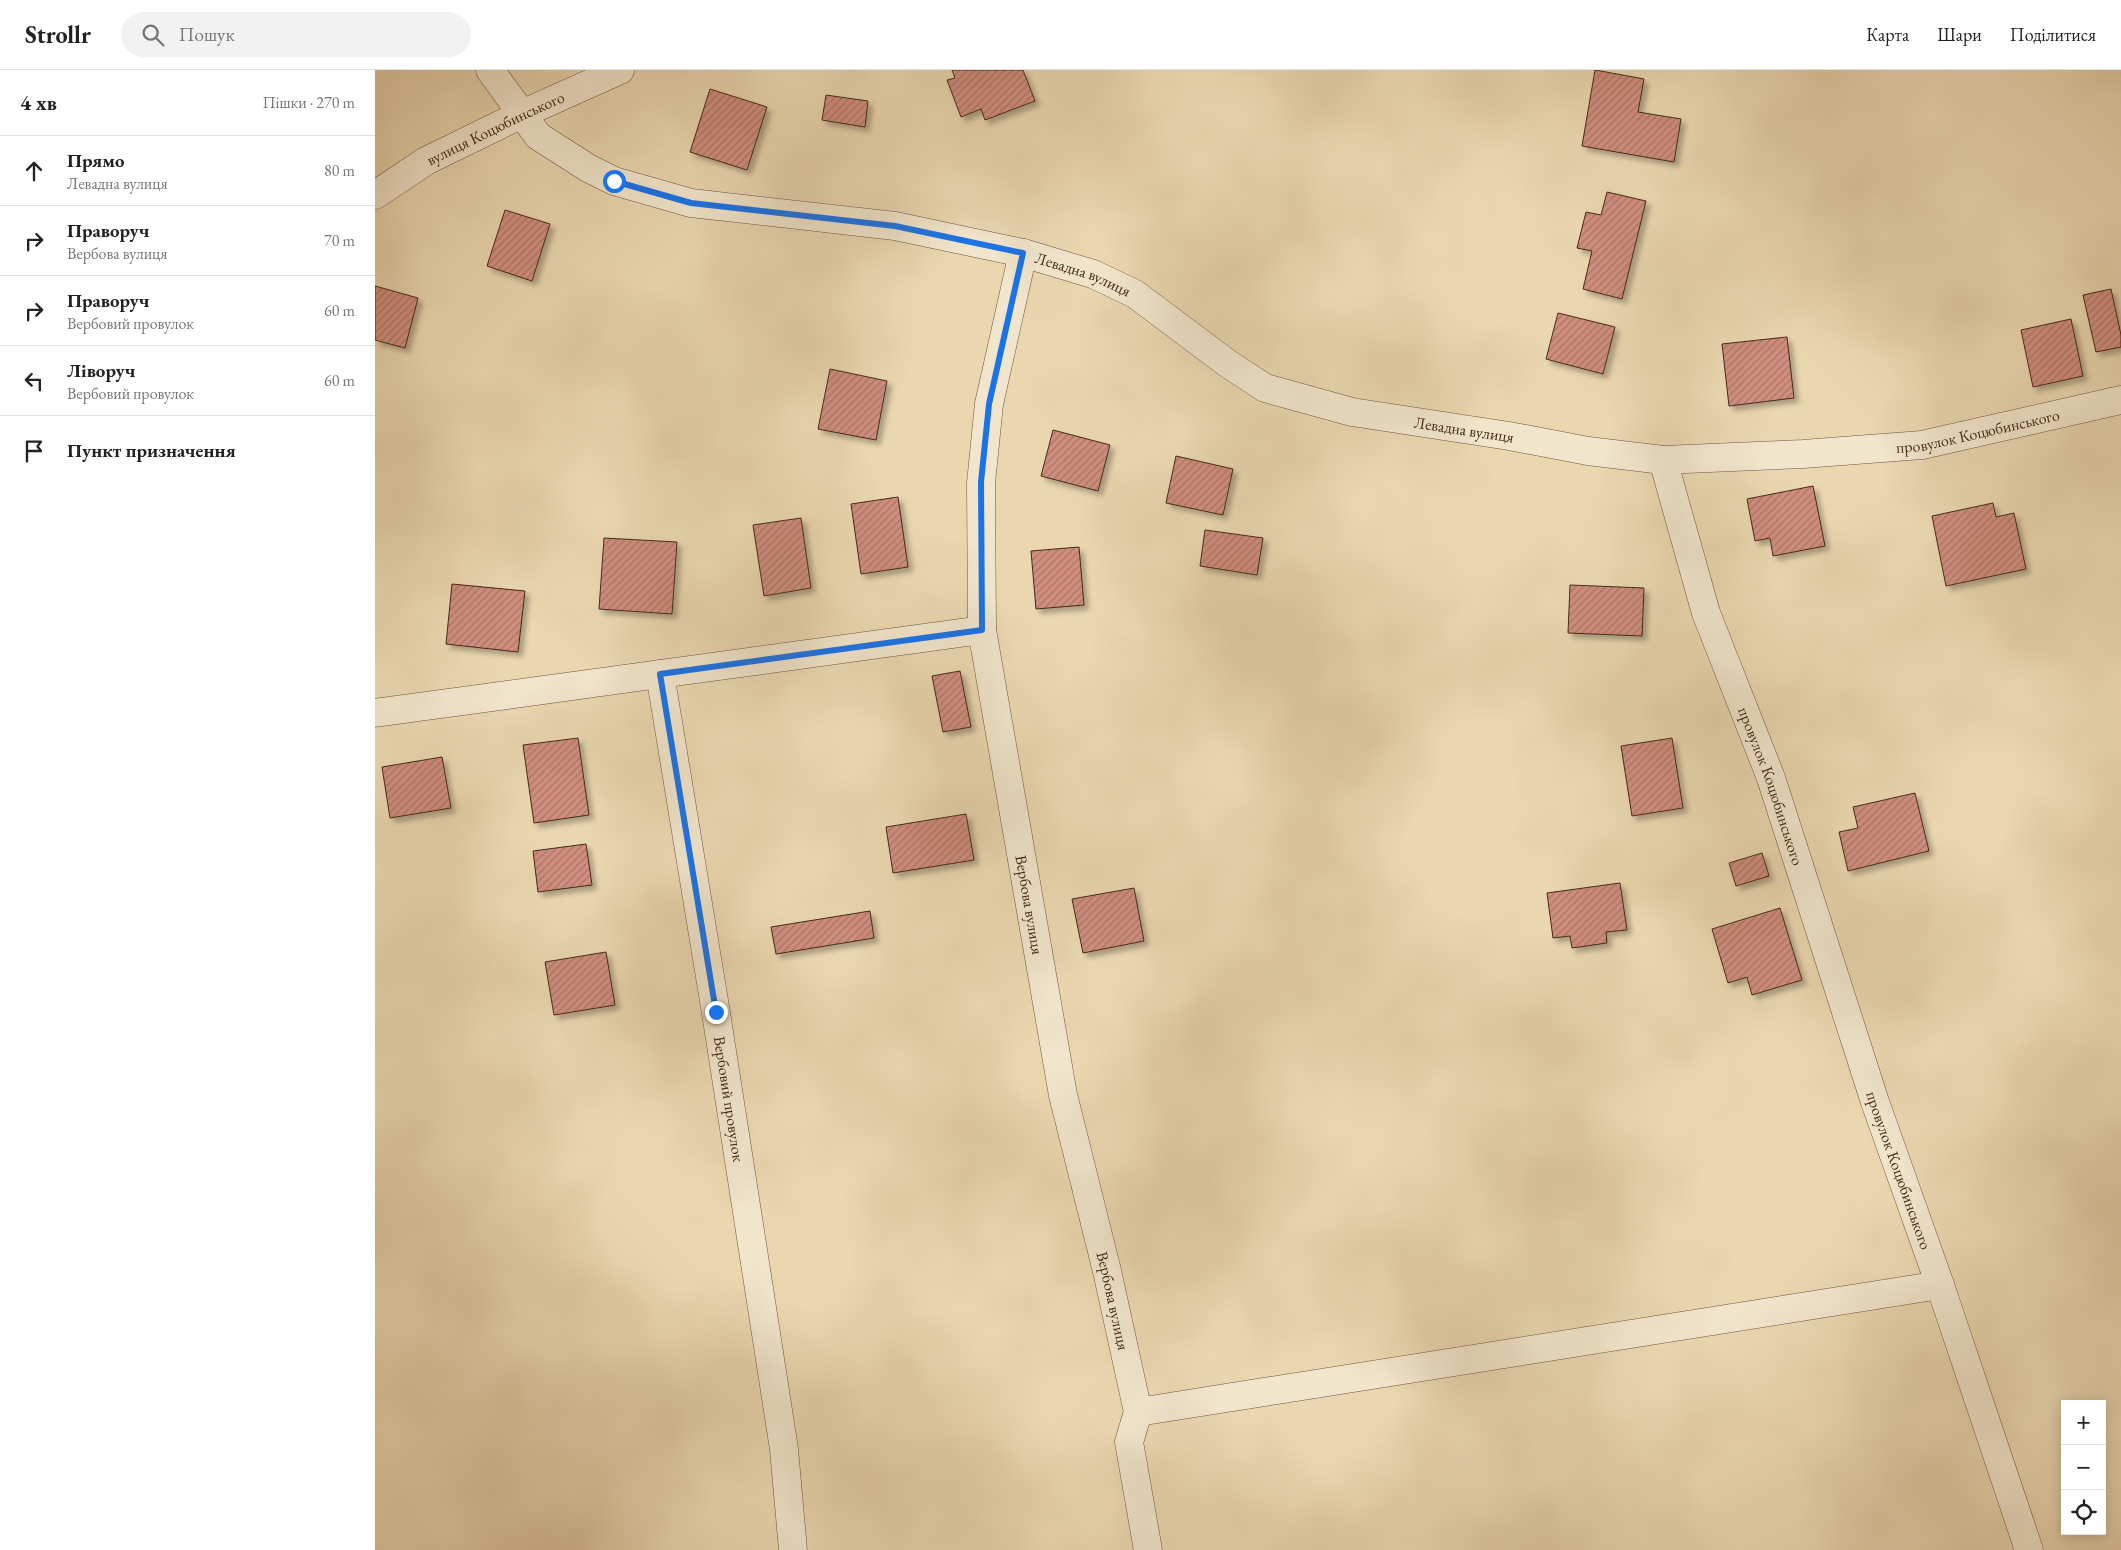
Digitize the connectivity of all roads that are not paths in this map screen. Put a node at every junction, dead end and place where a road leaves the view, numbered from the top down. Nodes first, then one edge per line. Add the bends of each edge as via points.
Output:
1 (490, 70) edge
2 (620, 70) edge
3 (522, 114) junction
4 (375, 195) edge
5 (1023, 253) junction
6 (2121, 400) edge
7 (1663, 460) junction
8 (982, 630) junction
9 (660, 674) junction
10 (375, 713) edge
11 (1940, 1285) junction
12 (1138, 1412) junction
13 (793, 1550) edge
14 (1148, 1550) edge
15 (2029, 1550) edge

1 - 3 street, Левадна вулиця
2 - 3 street, вулиця Коцюбинського
3 - 4 street, вулиця Коцюбинського via 426,161
3 - 5 street, Левадна вулиця via 538,136 588,168 614,181 682,200 895,226
5 - 7 street, Левадна вулиця via 1093,274 1135,294 1265,388 1352,412 1588,451
5 - 8 street, Вербова вулиця via 989,404 981,482
6 - 7 street, провулок Коцюбинського via 1922,445
7 - 11 street, провулок Коцюбинського via 1706,613 1771,778 1875,1102
8 - 9 street
8 - 12 street, Вербова вулиця via 1063,1095
9 - 10 street
9 - 13 street, Вербовий провулок via 784,1449
11 - 12 street
11 - 15 street, провулок Коцюбинського
12 - 14 street, Вербова вулиця via 1129,1442

